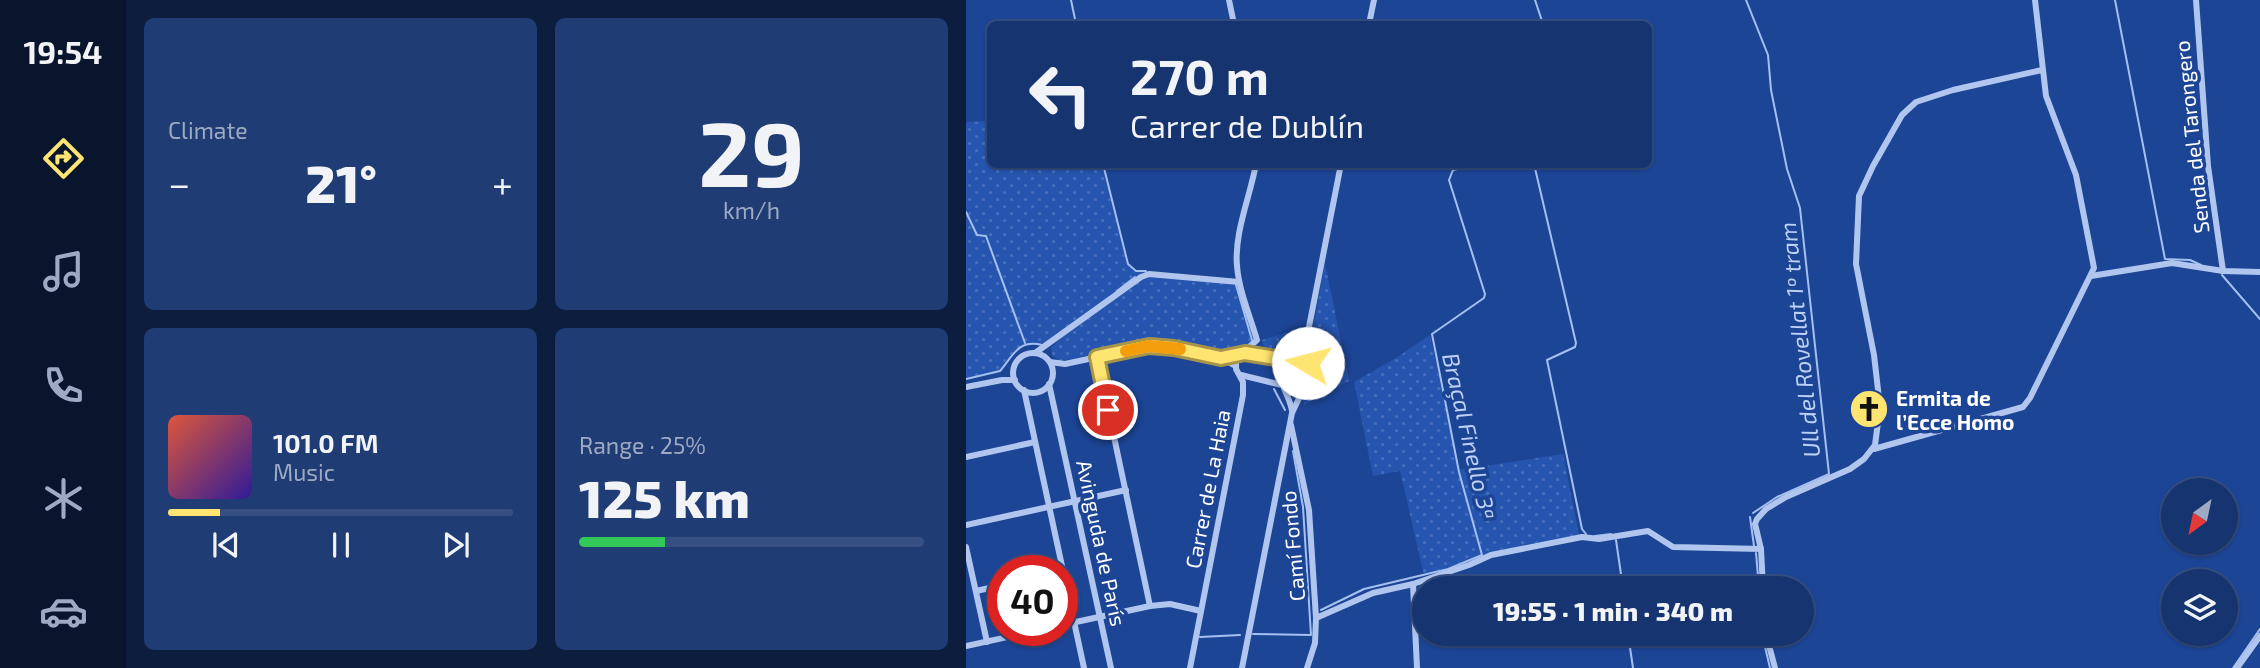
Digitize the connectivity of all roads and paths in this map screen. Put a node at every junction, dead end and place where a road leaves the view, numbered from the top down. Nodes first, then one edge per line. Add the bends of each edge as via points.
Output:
1 (1229, 0) edge
2 (1374, 0) edge
3 (2035, 0) edge
4 (2196, 0) edge
5 (1233, 21) edge
6 (1370, 21) edge
7 (2042, 70) junction
8 (1255, 168) edge
9 (1340, 168) edge
10 (2223, 271) junction
11 (2260, 272) edge
12 (2091, 276) junction
13 (1239, 282) junction
14 (1307, 337) junction
15 (1049, 345) junction
16 (1035, 353) junction
17 (1242, 354) junction
18 (1097, 357) junction
19 (1221, 358) junction
20 (1047, 359) junction
21 (1291, 359) junction
22 (1308, 363) junction
23 (1065, 364) junction
24 (1236, 366) junction
25 (1014, 369) junction
26 (1053, 372) junction
27 (1241, 375) junction
28 (1002, 380) junction
29 (1015, 380) junction
30 (1049, 384) junction
31 (966, 387) edge
32 (1284, 387) junction
33 (1024, 390) junction
34 (1302, 392) junction
35 (1292, 413) junction
36 (1290, 422) junction
37 (1035, 442) junction
38 (1874, 449) junction
39 (966, 457) edge
40 (1126, 490) junction
41 (1076, 501) junction
42 (1049, 507) junction
43 (966, 525) edge
44 (966, 547) edge
45 (1761, 549) junction
46 (1059, 555) edge
47 (1437, 576) edge
48 (1762, 576) edge
49 (1412, 584) edge
50 (987, 589) edge
51 (976, 591) junction
52 (1150, 606) junction
53 (1201, 611) junction
54 (1101, 617) junction
55 (1316, 618) junction
56 (1078, 621) edge
57 (2260, 636) edge
58 (1078, 640) edge
59 (987, 642) joint
60 (966, 646) edge
61 (1416, 646) edge
62 (1769, 646) edge
63 (1084, 668) edge
64 (1111, 668) edge
65 (1190, 668) edge
66 (1242, 668) edge
67 (1307, 668) edge
68 (1417, 668) edge
69 (1775, 668) edge
70 (2237, 668) edge

1 - 5 street
2 - 6 street
3 - 7 street
4 - 10 street, Senda del Tarongero via 2208,166
7 - 12 street via 2049,106 2076,174 2094,264
7 - 38 street via 1916,102 1902,115 1873,166 1860,196 1856,264 1880,407
8 - 13 street via 1238,243
9 - 14 street
10 - 11 street
10 - 12 street via 2172,263
12 - 38 street via 2026,404
13 - 15 street via 1149,274
13 - 17 street via 1257,340
14 - 21 street
14 - 22 street
15 - 16 street
15 - 20 street
16 - 20 street
16 - 25 street via 1019,359
17 - 19 street
17 - 21 street
17 - 24 street
18 - 19 street via 1149,346
18 - 23 street
18 - 40 street
19 - 24 street
20 - 23 street
20 - 26 street
21 - 22 street
21 - 32 street via 1280,369
22 - 34 street via 1314,377
23 - 26 street
24 - 27 street
25 - 28 street
25 - 29 street
26 - 30 street
27 - 32 street
27 - 53 street, Carrer de La Haia via 1243,395
28 - 29 street
28 - 31 street
29 - 33 street
30 - 33 street via 1035,392
30 - 41 street, Avinguda de París
32 - 34 street
32 - 35 street
33 - 37 street, Avinguda de París
34 - 35 street
35 - 36 street
36 - 55 street, Camí Fondo via 1309,510
36 - 66 street
37 - 39 street
37 - 42 street, Avinguda de París
38 - 45 street via 1850,469 1766,509 1755,524
40 - 41 street
40 - 52 street
41 - 42 street
41 - 54 street, Avinguda de París
42 - 43 street
42 - 46 street, Avinguda de París
44 - 51 street
45 - 47 street via 1672,547 1648,531 1599,539 1582,537 1491,555
45 - 48 street
49 - 55 street via 1373,593
50 - 51 street
51 - 59 street
52 - 53 street via 1170,604
52 - 54 street
53 - 65 street
54 - 56 street
54 - 64 street, Avinguda de París
55 - 67 street, Camí Fondo
57 - 70 street
58 - 63 street, Avinguda de París
59 - 60 street
61 - 68 street
62 - 69 street

